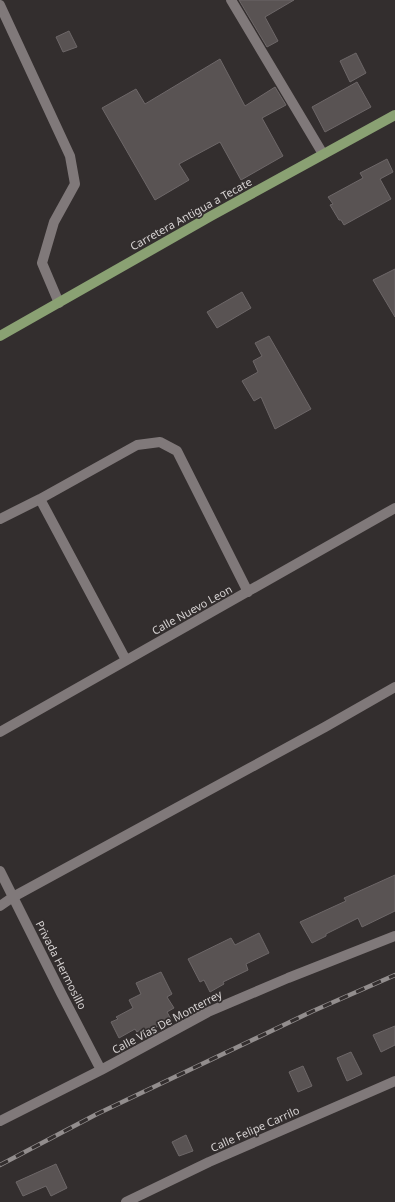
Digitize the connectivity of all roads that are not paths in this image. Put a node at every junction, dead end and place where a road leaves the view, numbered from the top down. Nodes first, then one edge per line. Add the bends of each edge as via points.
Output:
1 (231, 0) edge
2 (0, 5) edge
3 (395, 115) edge
4 (324, 154) junction
5 (59, 303) junction
6 (0, 336) edge
7 (40, 499) junction
8 (395, 508) edge
9 (0, 519) edge
10 (248, 592) junction
11 (126, 660) junction
12 (395, 687) edge
13 (0, 732) edge
14 (0, 871) edge
15 (13, 897) junction
16 (0, 906) edge
17 (395, 936) edge
18 (101, 1070) junction
19 (395, 1080) edge
20 (0, 1121) edge
21 (126, 1202) edge

1 - 4 street
2 - 5 street via 70,156 75,184 54,222 42,263
3 - 4 main road, Carretera Antigua a Tecate
4 - 5 main road, Carretera Antigua a Tecate
5 - 6 main road, Carretera Antigua a Tecate
7 - 9 street
7 - 10 street via 136,445 160,442 177,451
7 - 11 street
8 - 10 street, Calle Nuevo Leon
10 - 11 street, Calle Nuevo Leon
11 - 13 street, Calle Nuevo Leon
12 - 15 street
14 - 15 street, Privada Hermosillo
15 - 16 street
15 - 18 street, Privada Hermosillo
17 - 18 street, Calle Vías De Monterrey via 208,1012
18 - 20 street, Calle Vías De Monterrey
19 - 21 street, Calle Felipe Carrilo via 209,1162

